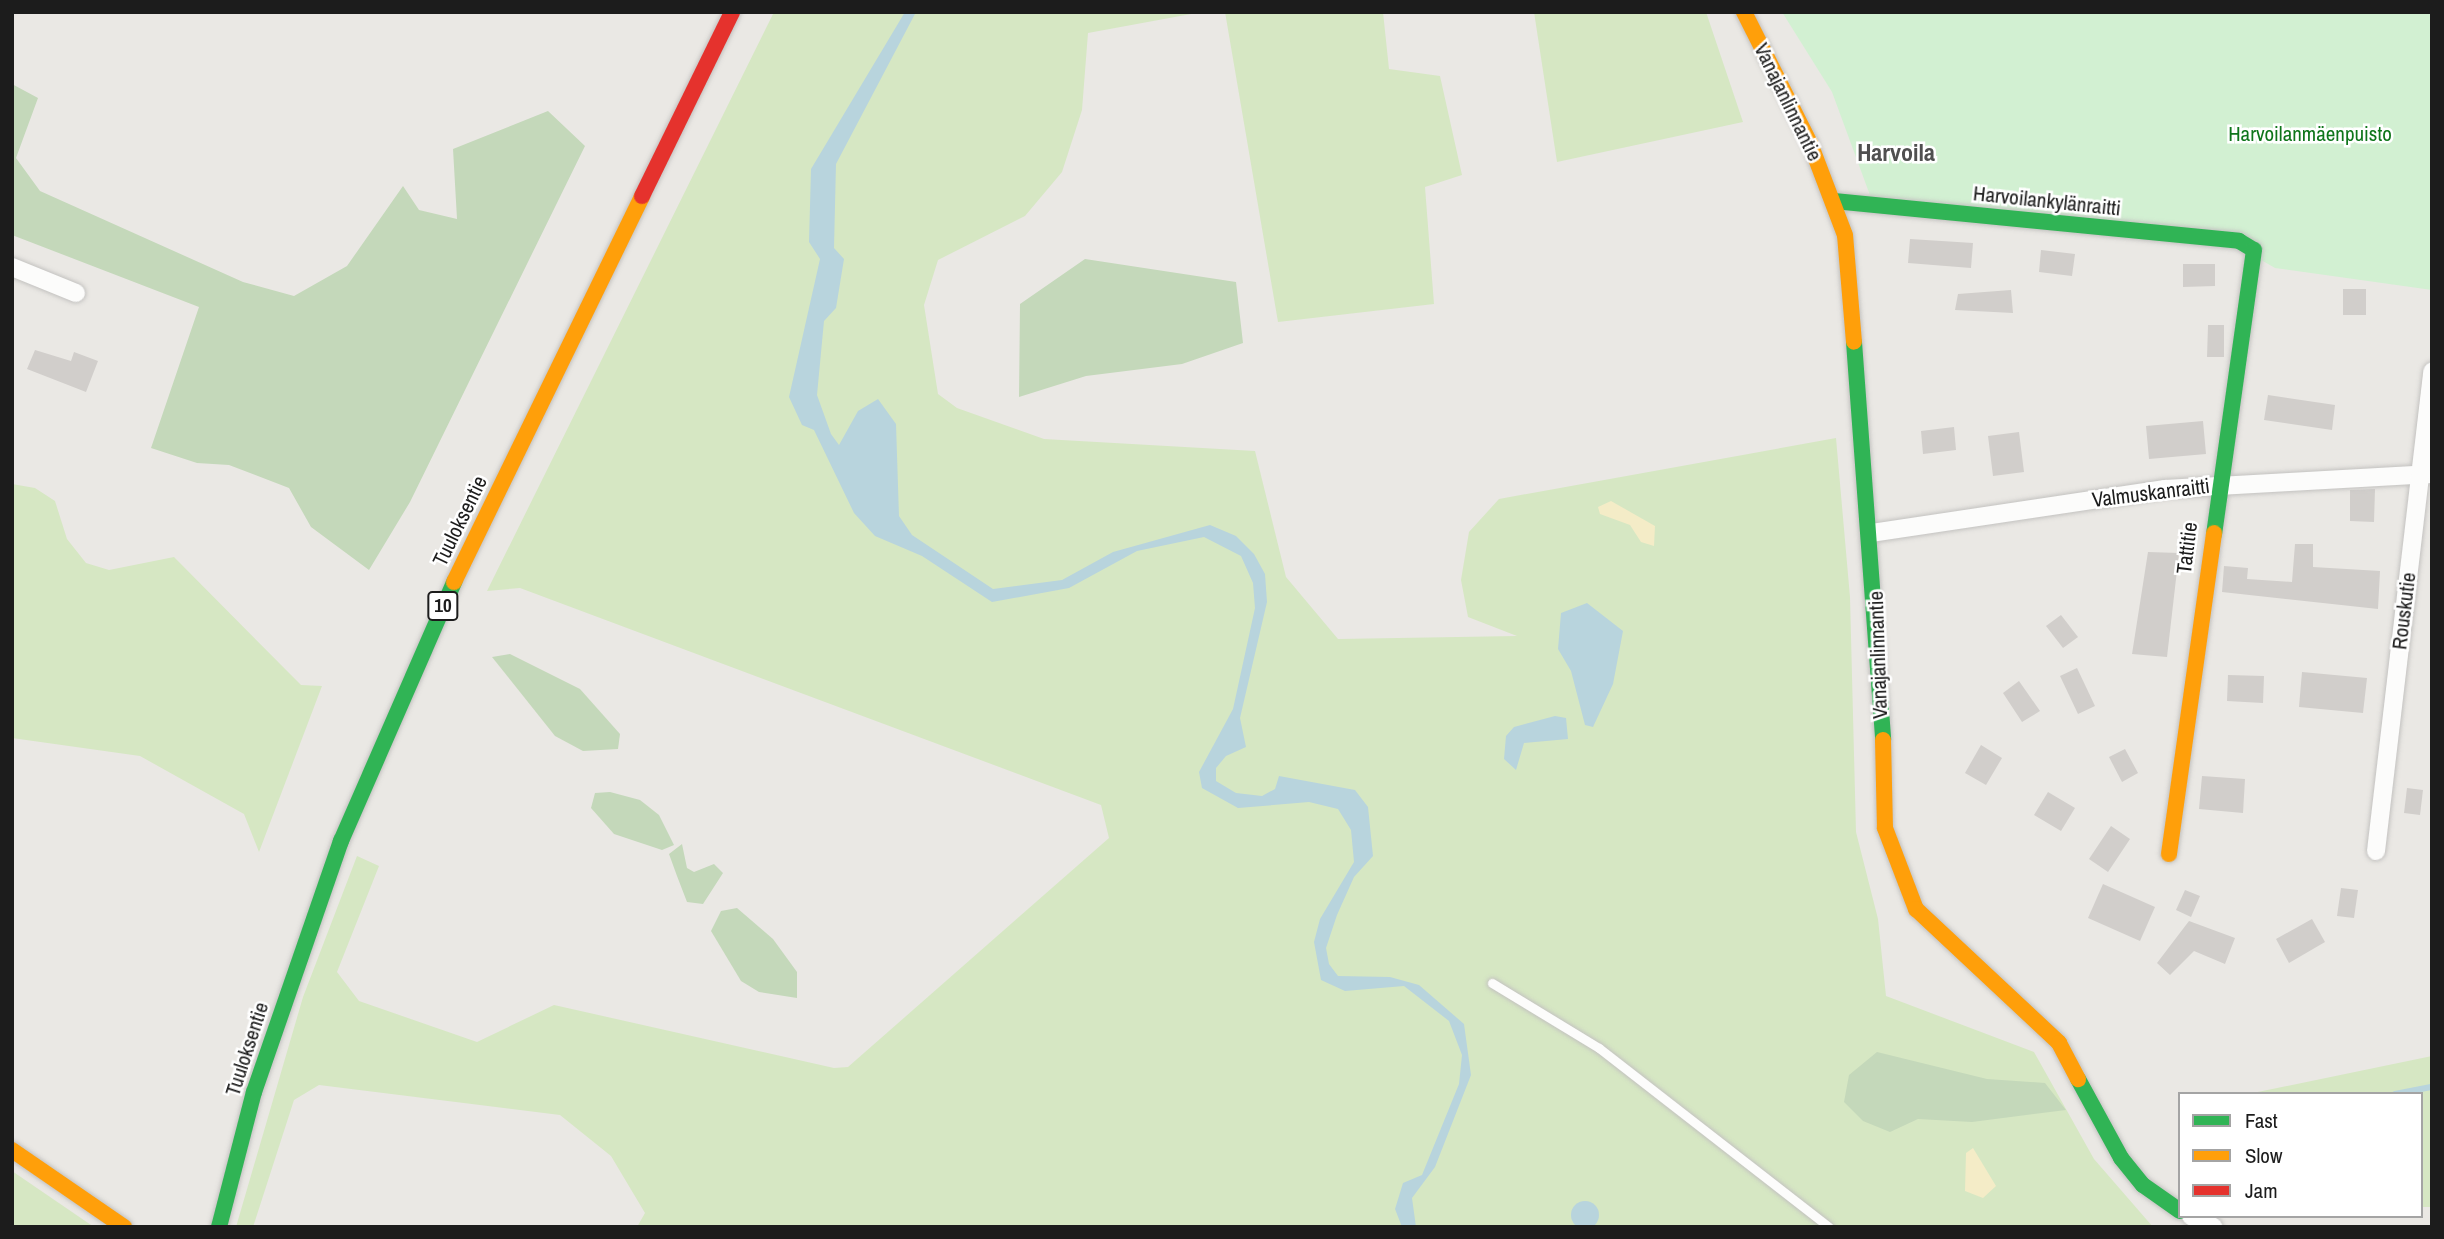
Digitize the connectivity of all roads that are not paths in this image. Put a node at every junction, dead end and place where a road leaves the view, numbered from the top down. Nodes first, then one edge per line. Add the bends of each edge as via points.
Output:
1 (732, 12) edge
2 (1744, 12) edge
3 (1834, 201) junction
4 (2254, 250) joint
5 (12, 267) edge
6 (76, 293) dead end
7 (2432, 371) edge
8 (2426, 474) edge
9 (2216, 485) junction
10 (1871, 533) junction
11 (2376, 851) dead end
12 (2169, 854) dead end
13 (1492, 983) dead end
14 (12, 1150) edge
15 (2178, 1210) edge
16 (2195, 1218) edge
17 (124, 1227) edge
18 (219, 1227) edge
19 (1829, 1227) edge
20 (2214, 1227) edge

1 - 18 main road, Tuuloksentie / 10 via 457,575 341,841 254,1092
2 - 3 main road, Vanajanlinnantie
3 - 4 main road, Harvoilankylänraitti via 2239,241
3 - 10 main road, Vanajanlinnantie via 1850,275
4 - 9 main road, Tattitie
5 - 6 street
7 - 8 street, Rouskutie
8 - 9 street, Valmuskanraitti
8 - 11 street, Rouskutie
9 - 10 street, Valmuskanraitti
9 - 12 main road, Tattitie
10 - 15 main road, Vanajanlinnantie via 1885,828 1905,886 1938,936 2059,1044 2122,1158 2143,1185
13 - 19 lane via 1599,1048
14 - 17 main road
16 - 20 street

